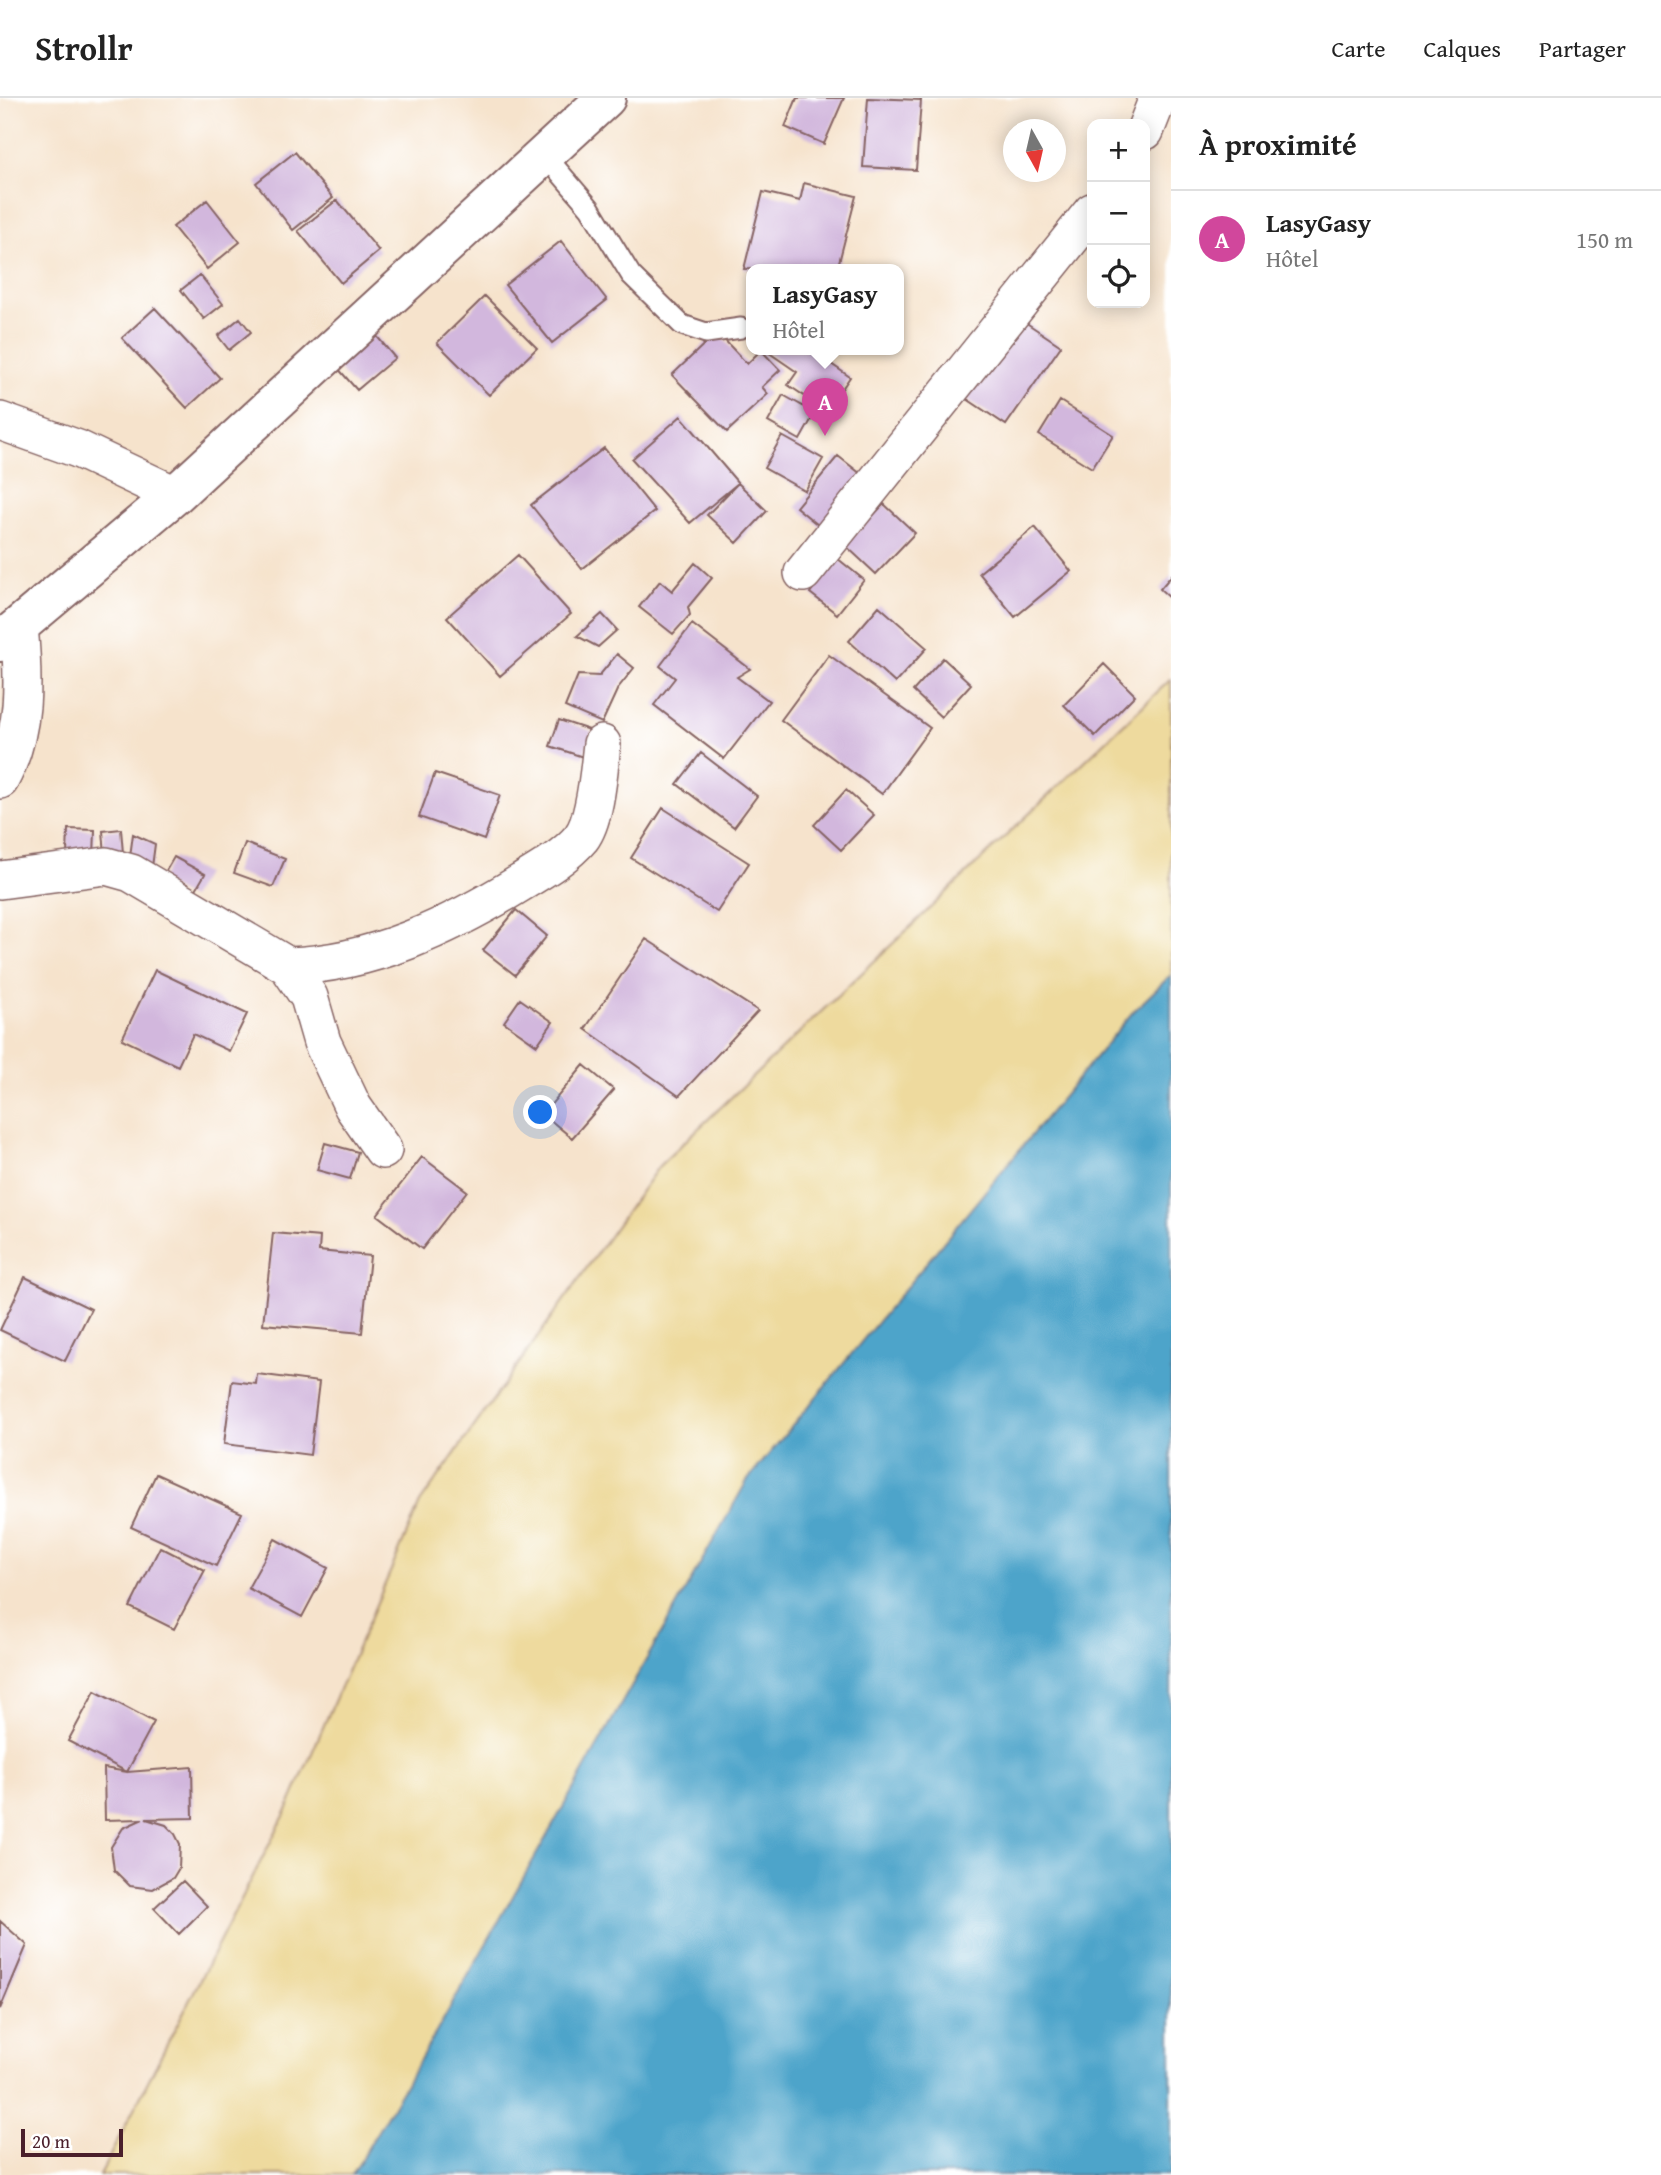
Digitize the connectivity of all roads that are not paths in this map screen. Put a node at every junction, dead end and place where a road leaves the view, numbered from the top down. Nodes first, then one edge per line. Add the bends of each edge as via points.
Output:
1 (606, 98) edge
2 (1158, 98) edge
3 (1150, 119) edge
4 (543, 153) junction
5 (1087, 218) edge
6 (741, 328) dead end
7 (0, 421) edge
8 (174, 495) junction
9 (803, 573) dead end
10 (10, 634) edge
11 (602, 744) dead end
12 (0, 780) edge
13 (0, 880) edge
14 (288, 966) junction
15 (383, 1150) dead end

1 - 4 street
2 - 3 street
4 - 6 lane via 590,208 631,275 682,325 706,333
4 - 8 street
5 - 9 street
7 - 8 street via 78,449
8 - 10 street
10 - 12 street via 23,664 20,723 13,756
11 - 14 street via 583,836 548,866 468,915 420,936 321,965
13 - 14 street via 106,866 131,873
14 - 15 street via 309,997 322,1042 353,1107

